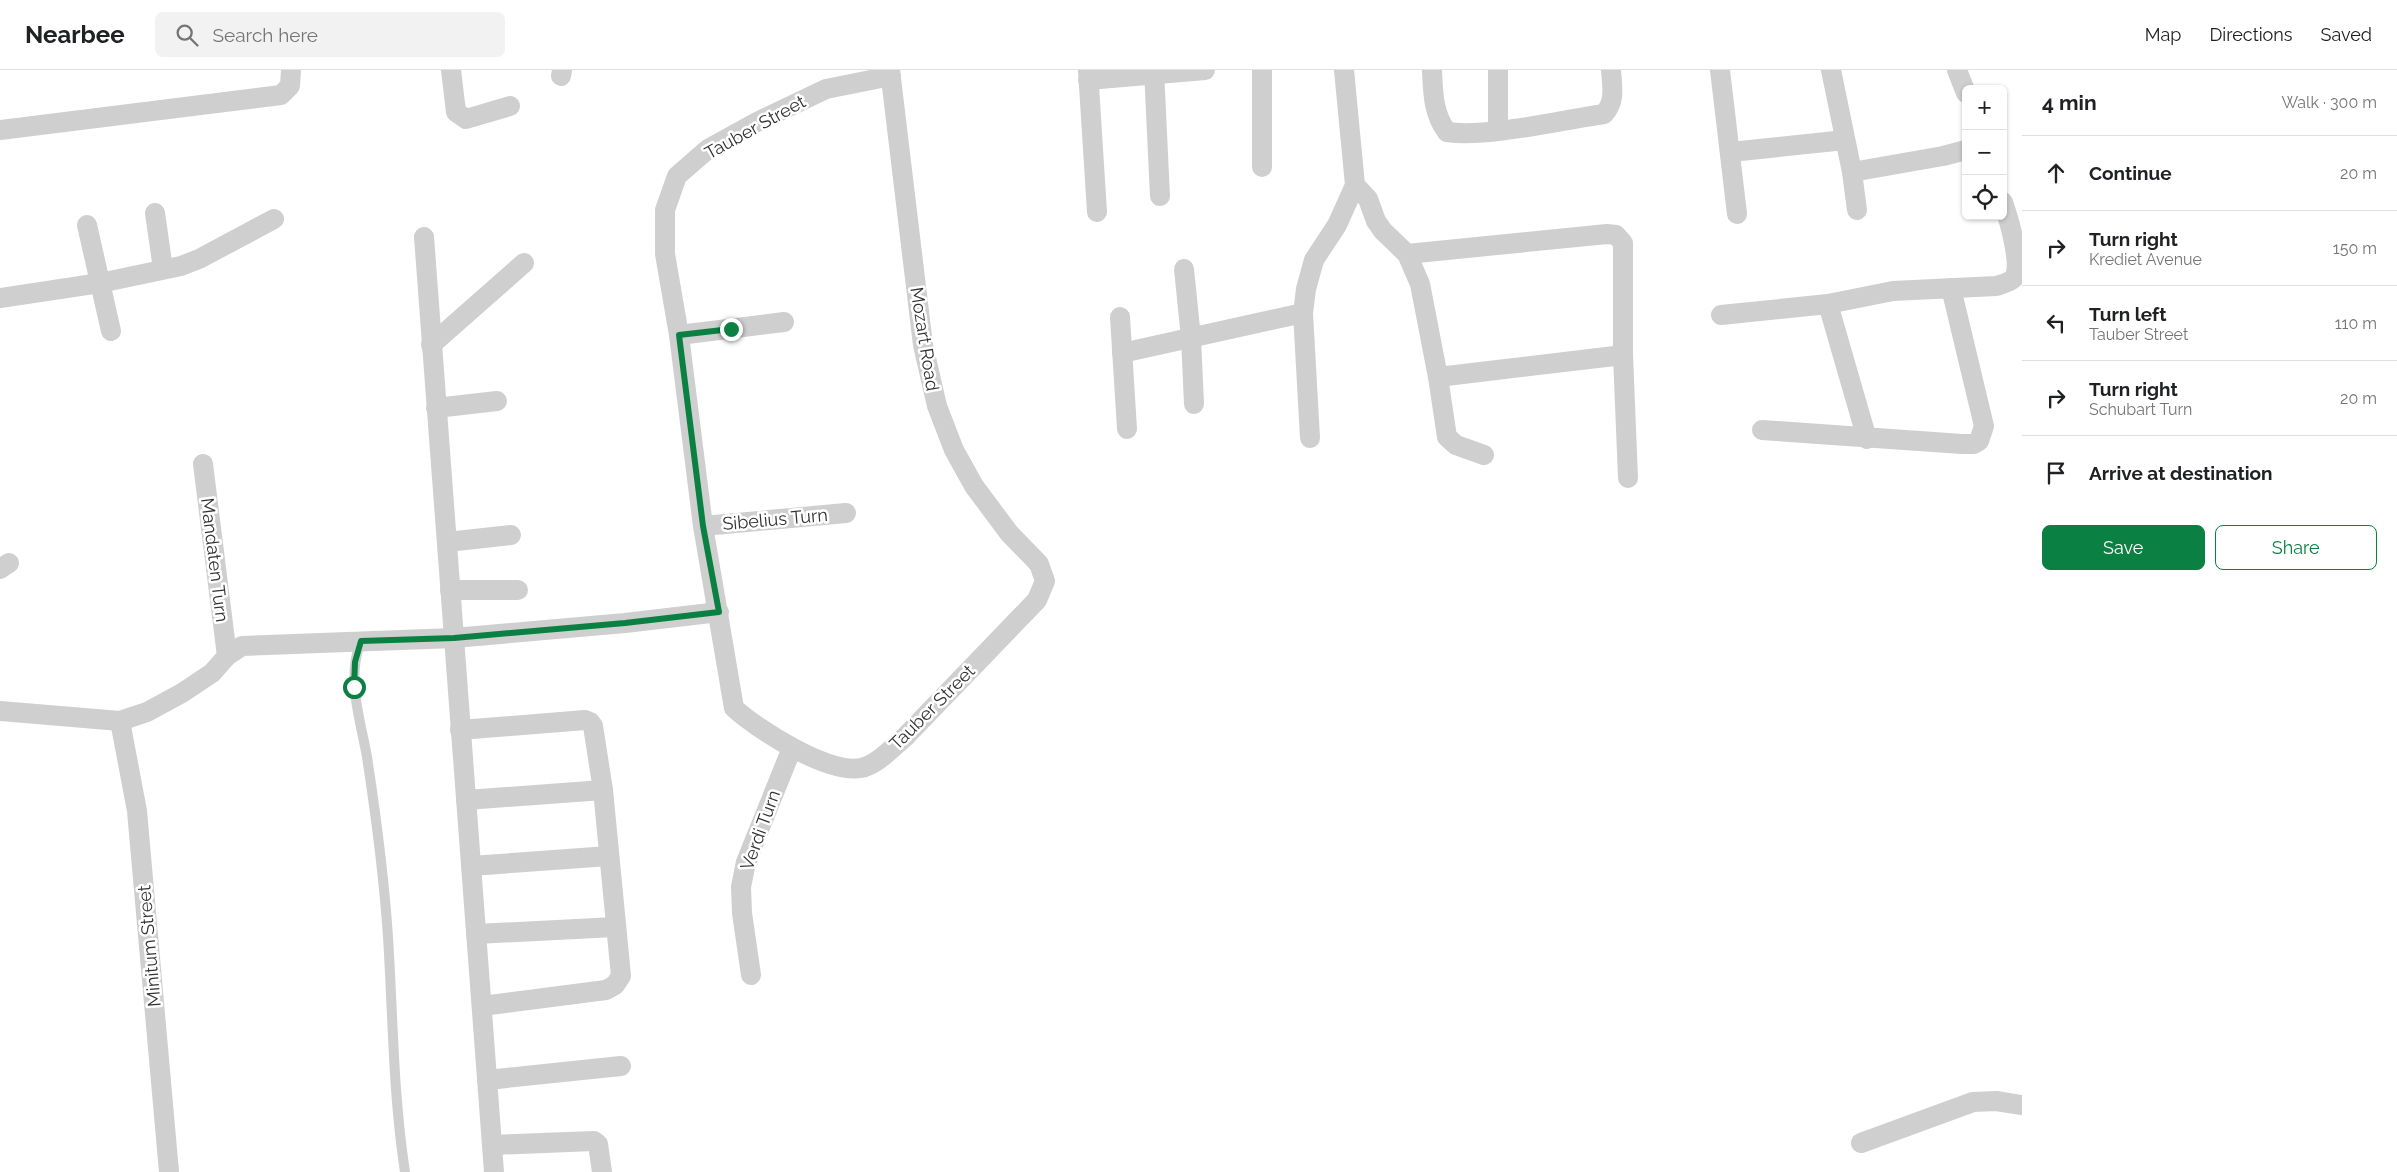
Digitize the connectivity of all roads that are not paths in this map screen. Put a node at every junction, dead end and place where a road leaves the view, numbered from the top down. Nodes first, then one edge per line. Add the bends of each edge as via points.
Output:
1 (291, 70) edge
2 (451, 70) edge
3 (1205, 70) edge
4 (1262, 70) edge
5 (1344, 70) edge
6 (1432, 70) edge
7 (1498, 70) edge
8 (1611, 70) edge
9 (1720, 70) edge
10 (1831, 70) edge
11 (1957, 70) edge
12 (1154, 72) edge
13 (891, 73) edge
14 (1088, 75) edge
15 (1963, 85) edge
16 (510, 106) dead end
17 (0, 130) edge
18 (1498, 130) junction
19 (1846, 140) junction
20 (1962, 151) edge
21 (1731, 152) junction
22 (1262, 167) dead end
23 (1852, 172) junction
24 (1355, 185) junction
25 (1160, 196) dead end
26 (1857, 210) dead end
27 (1097, 212) dead end
28 (155, 213) dead end
29 (1737, 214) dead end
30 (2007, 214) edge
31 (274, 219) dead end
32 (87, 225) dead end
33 (424, 237) dead end
34 (1407, 254) junction
35 (524, 263) dead end
36 (1184, 269) dead end
37 (163, 270) junction
38 (100, 283) junction
39 (1952, 288) junction
40 (0, 298) edge
41 (1828, 304) junction
42 (1303, 313) junction
43 (1721, 315) dead end
44 (1120, 316) dead end
45 (784, 322) dead end
46 (111, 331) dead end
47 (679, 335) junction
48 (1191, 338) junction
49 (431, 345) junction
50 (1122, 353) junction
51 (1623, 355) junction
52 (1438, 377) junction
53 (497, 401) dead end
54 (1194, 404) dead end
55 (436, 408) junction
56 (1127, 428) dead end
57 (1762, 430) dead end
58 (1310, 438) dead end
59 (1867, 439) junction
60 (1484, 454) dead end
61 (203, 464) dead end
62 (1628, 478) dead end
63 (846, 513) dead end
64 (703, 526) junction
65 (511, 535) dead end
66 (446, 542) junction
67 (1044, 576) joint
68 (450, 590) junction
69 (518, 590) dead end
70 (719, 612) junction
71 (454, 638) junction
72 (361, 641) junction
73 (227, 656) junction
74 (0, 711) edge
75 (120, 721) junction
76 (460, 730) junction
77 (792, 748) junction
78 (603, 790) junction
79 (466, 800) junction
80 (609, 856) junction
81 (471, 866) junction
82 (615, 927) junction
83 (476, 934) junction
84 (751, 975) dead end
85 (482, 1006) junction
86 (621, 1066) dead end
87 (487, 1080) junction
88 (2022, 1105) edge
89 (1861, 1143) dead end
90 (492, 1145) junction
91 (168, 1172) edge
92 (404, 1172) edge
93 (494, 1172) edge
94 (602, 1172) edge

1 - 17 street via 290,86 281,95
2 - 16 street via 459,116 466,119
3 - 12 street
4 - 22 street
5 - 24 street
6 - 18 street via 1439,122 1447,132
7 - 18 street
8 - 18 street via 1613,94 1611,106 1604,114
9 - 21 street
10 - 19 street
11 - 15 street
12 - 14 street
12 - 25 street
13 - 47 street, Tauber Street via 826,89 757,122 708,149 677,176 665,210 666,254
13 - 67 street, Mozart Road via 923,344 937,406 954,450 974,486 1009,533 1040,564
14 - 27 street
19 - 21 street
19 - 23 street
20 - 23 street
21 - 29 street
23 - 26 street
24 - 34 street via 1368,199 1382,231
24 - 42 street via 1337,224 1314,260
28 - 37 street
30 - 39 street via 2020,252 2021,265 2015,278 1996,286
31 - 37 street via 199,259
32 - 38 street
33 - 49 street
34 - 51 street via 1616,235 1623,243
34 - 52 street via 1420,284
35 - 49 street
36 - 48 street
37 - 38 street
38 - 40 street
38 - 46 street
39 - 41 street via 1893,291
39 - 59 street via 1984,426 1982,436 1974,444
41 - 43 street
41 - 59 street
42 - 48 street
42 - 58 street
44 - 50 street
45 - 47 street
47 - 64 street, Tauber Street
48 - 50 street
48 - 54 street
49 - 55 street
50 - 56 street
51 - 52 street
51 - 62 street
52 - 60 street via 1447,437 1456,445
53 - 55 street
55 - 66 street
57 - 59 street
61 - 73 street, Mandaten Turn
63 - 64 street, Sibelius Turn
64 - 70 street, Tauber Street
65 - 66 street
66 - 68 street
67 - 77 street, Tauber Street via 1037,600 885,754 862,768 843,768
68 - 69 street
68 - 71 street
70 - 71 street
70 - 77 street, Tauber Street via 734,708
71 - 72 street
71 - 76 street
72 - 73 street via 259,644 242,646
72 - 92 lane via 355,662 354,687 376,815 388,936 397,1122
73 - 75 street via 212,673 182,693 147,712
74 - 75 street
75 - 91 street, Minitum Street via 137,811
76 - 78 street via 590,722
76 - 79 street
77 - 84 street, Verdi Turn via 746,862 741,887
78 - 79 street
78 - 80 street
79 - 81 street
80 - 81 street
80 - 82 street
81 - 83 street
82 - 83 street
82 - 85 street via 620,976 615,985 606,990
83 - 85 street
85 - 87 street
86 - 87 street
87 - 90 street
88 - 89 street via 1973,1102
90 - 93 street
90 - 94 street via 594,1141 598,1144

